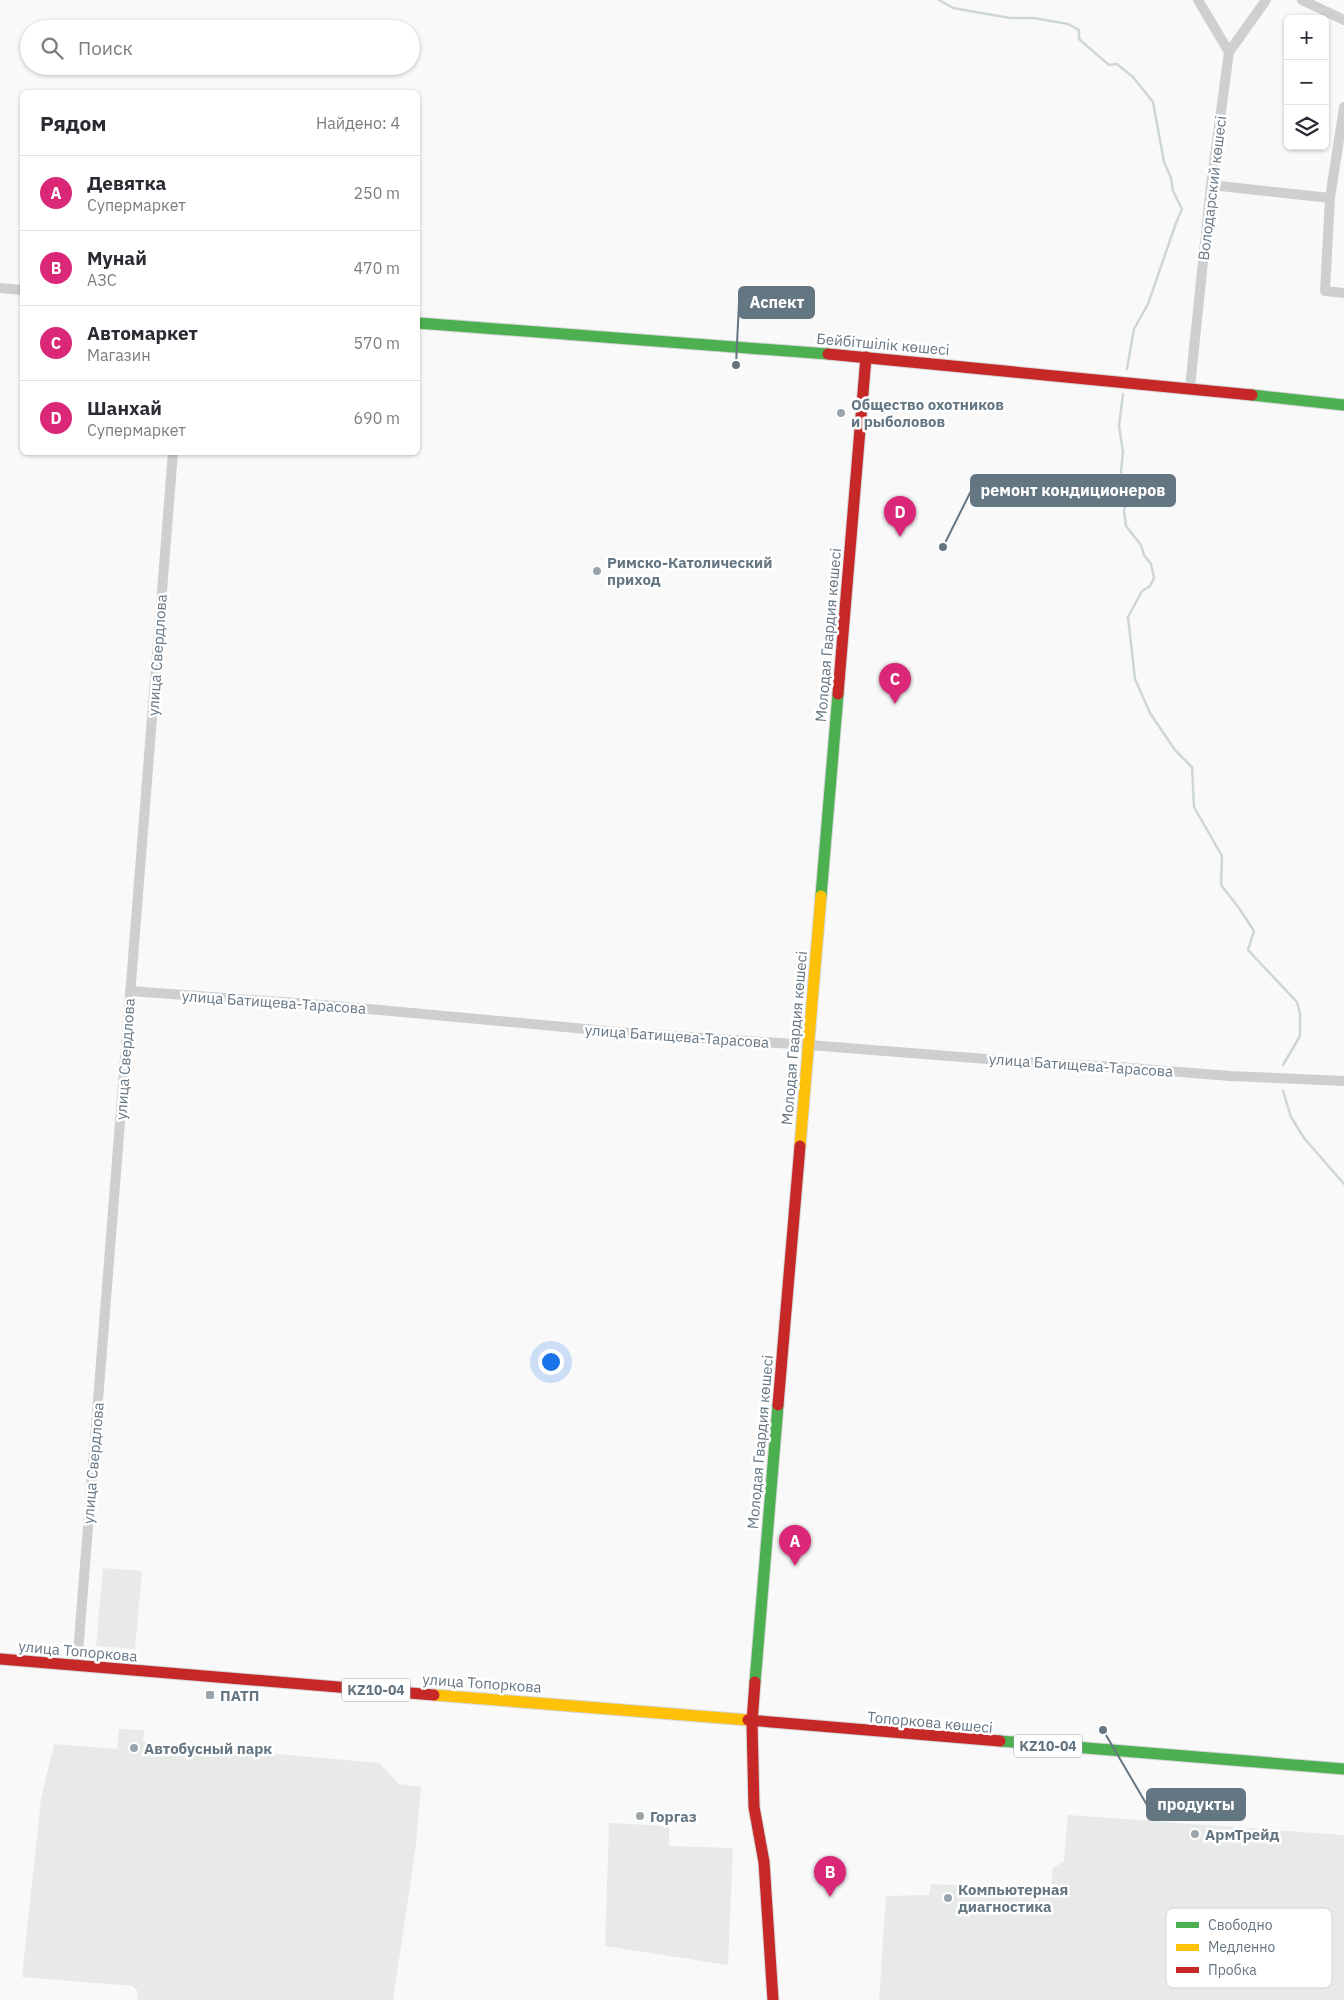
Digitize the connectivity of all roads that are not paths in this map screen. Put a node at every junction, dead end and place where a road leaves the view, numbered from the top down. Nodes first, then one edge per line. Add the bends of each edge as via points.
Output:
1 (1198, 0) edge
2 (1266, 0) edge
3 (1302, 0) edge
4 (1344, 20) edge
5 (1229, 52) junction
6 (1344, 107) edge
7 (1211, 185) junction
8 (1330, 198) junction
9 (0, 288) edge
10 (20, 290) edge
11 (1344, 293) edge
12 (420, 323) edge
13 (866, 357) junction
14 (1190, 387) junction
15 (1344, 405) edge
16 (173, 455) edge
17 (130, 991) junction
18 (809, 1045) junction
19 (1344, 1081) edge
20 (0, 1659) edge
21 (77, 1666) junction
22 (752, 1722) junction
23 (1344, 1769) edge
24 (773, 2000) edge

1 - 5 street
2 - 5 street, Володарский көшесі
3 - 4 street
5 - 7 street, Володарский көшесі
6 - 8 street
7 - 8 street
7 - 14 street, Володарский көшесі
8 - 11 street via 1325,291
9 - 10 street
12 - 13 main road, Бейбітшілік көшесі
13 - 14 main road, Бейбітшілік көшесі
13 - 18 main road, Молодая Гвардия көшесі
14 - 15 main road, Бейбітшілік көшесі
16 - 17 street, улица Свердлова
17 - 18 street, улица Батищева-Тарасова
17 - 21 street, улица Свердлова
18 - 19 street, улица Батищева-Тарасова via 1230,1076
18 - 22 main road, Молодая Гвардия көшесі
20 - 21 main road, улица Топоркова / KZ10-04
21 - 22 main road, улица Топоркова / KZ10-04
22 - 23 main road, Топоркова көшесі / KZ10-04
22 - 24 main road, Молодая Гвардия көшесі via 754,1807 764,1862

